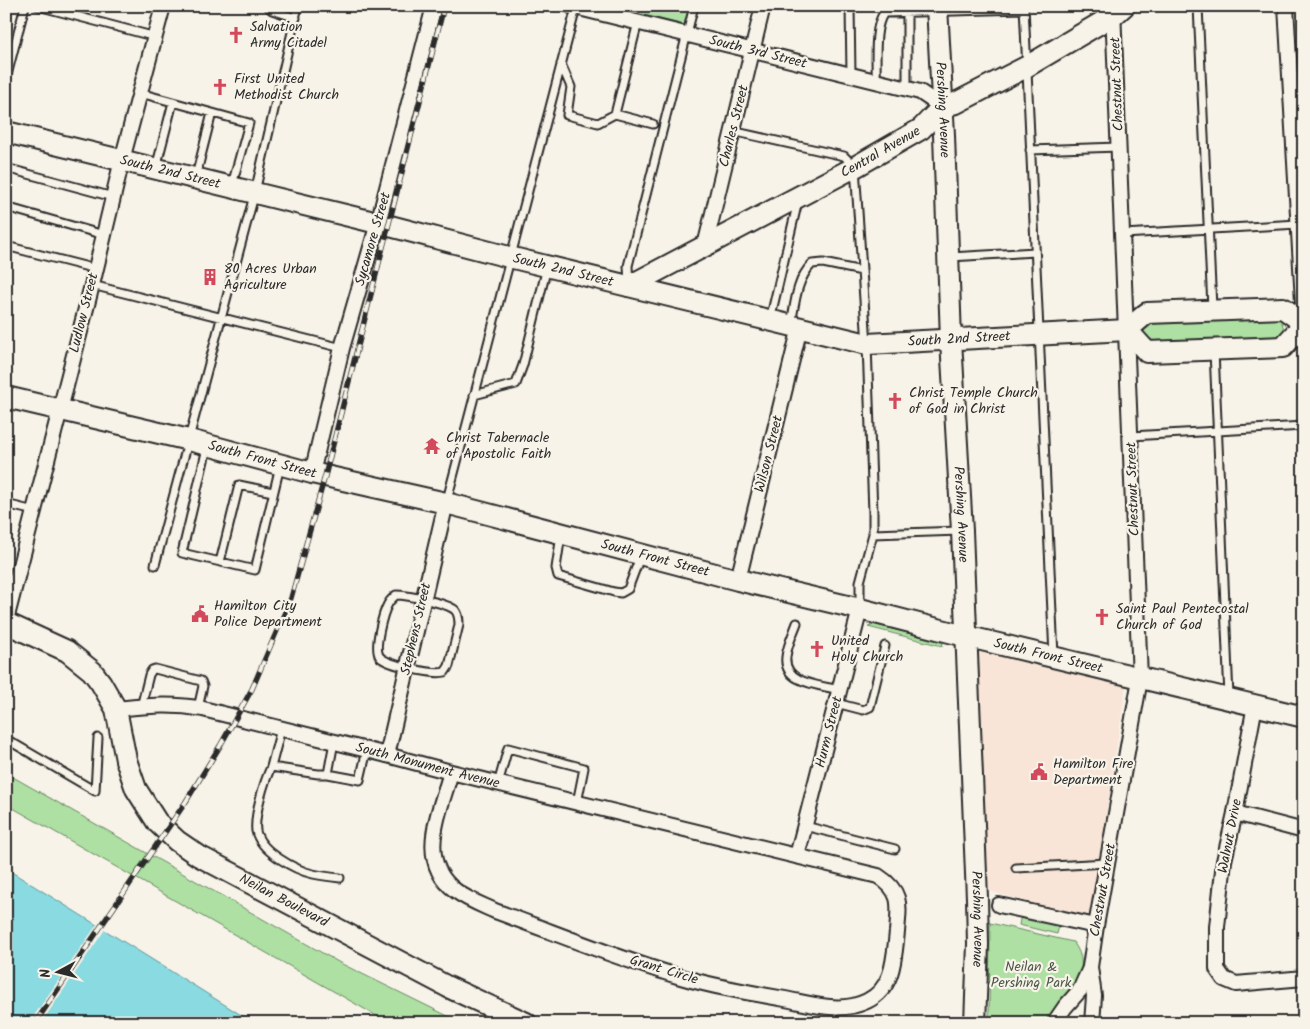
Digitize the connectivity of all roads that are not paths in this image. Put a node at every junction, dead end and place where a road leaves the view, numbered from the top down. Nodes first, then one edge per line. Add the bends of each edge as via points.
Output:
1 (25, 6) edge
2 (38, 6) edge
3 (163, 6) edge
4 (268, 6) edge
5 (298, 6) edge
6 (434, 6) edge
7 (694, 6) edge
8 (763, 6) edge
9 (850, 6) edge
10 (1198, 6) edge
11 (1286, 6) edge
12 (573, 7) edge
13 (1024, 8) edge
14 (937, 9) edge
15 (1117, 9) edge
16 (907, 13) junction
17 (296, 18) junction
18 (638, 22) junction
19 (687, 34) junction
20 (156, 36) junction
21 (753, 50) junction
22 (561, 64) junction
23 (1026, 67) junction
24 (851, 75) junction
25 (6, 79) edge
26 (876, 81) junction
27 (907, 89) junction
28 (140, 93) junction
29 (173, 102) junction
30 (942, 108) junction
31 (1298, 110) edge
32 (212, 113) junction
33 (615, 114) junction
34 (653, 124) dead end
35 (732, 131) junction
36 (6, 132) edge
37 (1119, 147) junction
38 (1030, 150) junction
39 (122, 160) junction
40 (855, 167) junction
41 (6, 168) edge
42 (156, 168) junction
43 (196, 178) junction
44 (232, 187) junction
45 (255, 192) junction
46 (800, 196) junction
47 (113, 197) junction
48 (6, 207) edge
49 (378, 223) junction
50 (1298, 224) junction
51 (1208, 230) junction
52 (1123, 234) junction
53 (104, 235) junction
54 (6, 246) edge
55 (705, 246) junction
56 (1035, 252) junction
57 (509, 257) junction
58 (948, 257) junction
59 (547, 266) junction
60 (96, 269) junction
61 (862, 271) junction
62 (92, 286) junction
63 (629, 286) junction
64 (1212, 310) junction
65 (221, 318) junction
66 (1304, 319) edge
67 (770, 320) junction
68 (1304, 324) edge
69 (796, 326) junction
70 (1127, 330) junction
71 (1038, 335) junction
72 (951, 340) junction
73 (867, 344) junction
74 (342, 348) junction
75 (1214, 350) junction
76 (474, 395) junction
77 (6, 397) edge
78 (59, 410) junction
79 (1304, 426) edge
80 (1217, 431) junction
81 (1131, 436) junction
82 (198, 443) junction
83 (280, 463) junction
84 (312, 473) junction
85 (273, 492) junction
86 (446, 503) junction
87 (6, 504) edge
88 (34, 511) junction
89 (962, 531) junction
90 (561, 533) junction
91 (873, 534) junction
92 (641, 554) junction
93 (220, 562) junction
94 (155, 565) dead end
95 (738, 580) junction
96 (423, 600) junction
97 (860, 609) junction
98 (6, 622) edge
99 (797, 623) dead end
100 (966, 636) junction
101 (885, 646) dead end
102 (1054, 656) junction
103 (407, 667) junction
104 (1140, 678) junction
105 (838, 697) junction
106 (1229, 698) junction
107 (1255, 705) junction
108 (141, 707) junction
109 (198, 708) junction
110 (116, 709) junction
111 (1304, 717) edge
112 (281, 729) junction
113 (98, 738) dead end
114 (6, 740) edge
115 (334, 742) junction
116 (367, 750) junction
117 (387, 755) junction
118 (271, 767) junction
119 (451, 772) junction
120 (328, 774) junction
121 (498, 784) junction
122 (577, 803) junction
123 (1234, 813) junction
124 (805, 826) junction
125 (1304, 831) edge
126 (895, 850) dead end
127 (797, 856) junction
128 (1108, 863) junction
129 (1016, 868) dead end
130 (878, 876) joint
131 (340, 878) dead end
132 (999, 905) dead end
133 (1096, 926) junction
134 (1090, 967) junction
135 (1304, 978) edge
136 (526, 1023) edge
137 (975, 1023) edge
138 (1054, 1023) edge
139 (1092, 1023) edge

1 - 25 lane
2 - 20 lane
3 - 20 street, Ludlow Street
4 - 17 lane
5 - 17 lane
6 - 49 street, Sycamore Street
7 - 19 lane
8 - 21 street, Charles Street
9 - 24 lane
10 - 51 lane
11 - 31 street
12 - 18 street, South 3rd Street
12 - 22 lane
13 - 14 lane
13 - 23 lane
14 - 16 lane
14 - 30 street, Pershing Avenue
15 - 23 street, Central Avenue
15 - 37 street, Chestnut Street
16 - 26 lane via 884,13 881,18
16 - 27 lane
17 - 45 lane
18 - 19 street, South 3rd Street
18 - 33 lane
19 - 21 street, South 3rd Street
19 - 63 lane via 628,266
20 - 28 street, Ludlow Street
21 - 24 street, South 3rd Street
21 - 35 street, Charles Street
22 - 33 lane via 571,87 568,115 598,122
22 - 57 lane
23 - 30 street, Central Avenue
23 - 38 lane
24 - 26 street, South 3rd Street
26 - 27 street, South 3rd Street
27 - 30 street, South 3rd Street via 920,92
28 - 29 lane
28 - 39 street, Ludlow Street
29 - 32 lane
29 - 42 lane
30 - 40 street, Central Avenue via 921,129
30 - 58 street, Pershing Avenue
31 - 50 street
32 - 43 lane
32 - 44 lane via 249,123
33 - 34 lane
35 - 40 lane via 844,156
35 - 55 street, Charles Street
36 - 39 street, South 2nd Street
37 - 38 lane
37 - 52 street, Chestnut Street
38 - 56 lane
39 - 42 street, South 2nd Street
39 - 47 street, Ludlow Street
40 - 46 street, Central Avenue
40 - 61 lane
41 - 47 lane
42 - 43 street, South 2nd Street
43 - 44 street, South 2nd Street
44 - 45 street, South 2nd Street
45 - 49 street, South 2nd Street
45 - 65 lane
46 - 55 street, Central Avenue
46 - 67 lane
47 - 53 street, Ludlow Street
48 - 53 lane
49 - 57 street, South 2nd Street
49 - 74 street, Sycamore Street
50 - 51 lane
50 - 66 street
51 - 52 lane
51 - 64 lane
52 - 70 street, Chestnut Street
53 - 60 street, Ludlow Street
54 - 60 lane
55 - 63 street, Central Avenue
56 - 58 lane
56 - 71 lane
57 - 59 street, South 2nd Street
57 - 76 lane
58 - 72 street, Pershing Avenue
59 - 63 street, South 2nd Street
59 - 76 lane via 516,384
60 - 62 street, Ludlow Street
61 - 69 lane via 823,263 812,264 797,292
61 - 73 lane
62 - 65 lane
62 - 78 street, Ludlow Street
63 - 67 street, South 2nd Street
64 - 68 street via 1283,308
64 - 70 street via 1146,312
65 - 74 lane
65 - 82 lane
67 - 69 street, South 2nd Street
68 - 75 street via 1282,347
69 - 73 street, South 2nd Street
69 - 95 street, Wilson Street
70 - 71 street, South 2nd Street
70 - 75 street via 1147,352
70 - 81 street, Chestnut Street
71 - 72 street, South 2nd Street
71 - 102 lane
72 - 73 street, South 2nd Street
72 - 89 street, Pershing Avenue
73 - 91 lane
74 - 84 street, Sycamore Street
75 - 80 lane
76 - 86 lane
77 - 78 street, South Front Street
78 - 82 street, South Front Street
78 - 88 street, Ludlow Street
79 - 80 lane
80 - 81 lane
80 - 106 lane
81 - 104 street, Chestnut Street
82 - 83 street, South Front Street
82 - 93 lane via 182,552
82 - 94 lane
83 - 84 street, South Front Street
83 - 85 lane
84 - 86 street, South Front Street
85 - 93 lane via 238,485
85 - 93 lane via 256,570
86 - 90 street, South Front Street
86 - 96 street, Stephens Street
87 - 88 lane
88 - 98 street, Ludlow Street
89 - 91 lane
89 - 100 street, Pershing Avenue
90 - 92 street, South Front Street
90 - 92 lane via 556,556 558,576 614,592 628,589
91 - 97 lane via 860,582
92 - 95 street, South Front Street
95 - 97 street, South Front Street
96 - 103 street, Stephens Street
96 - 103 lane via 407,595 396,596 385,610 376,648 379,656
96 - 103 lane via 456,611 459,625 444,672
97 - 100 street, South Front Street
97 - 105 street, Hurm Street
98 - 110 street via 56,645 81,661 101,683
99 - 105 lane via 786,657 788,669 794,677
100 - 102 street, South Front Street
100 - 137 street, Pershing Avenue via 977,898
101 - 105 lane via 870,707 862,710
102 - 104 street, South Front Street
103 - 117 street, Stephens Street
104 - 106 street, South Front Street
104 - 128 street, Chestnut Street
105 - 124 street, Hurm Street
106 - 107 street, South Front Street
107 - 111 street, South Front Street
107 - 123 street, Walnut Drive
108 - 109 street, South Monument Avenue via 163,704
108 - 109 lane via 149,675 155,669 201,680 203,686
108 - 110 street, South Monument Avenue
109 - 112 street, South Monument Avenue
110 - 136 street, Neilan Boulevard via 126,760 136,789 157,822 177,841 199,856 448,987
112 - 115 street, South Monument Avenue
112 - 118 lane
113 - 114 lane via 95,791
115 - 116 street, South Monument Avenue
115 - 120 lane
116 - 117 street, South Monument Avenue
116 - 120 lane via 360,780
117 - 119 street, South Monument Avenue
118 - 120 lane
118 - 131 lane via 257,816 256,832 262,844 273,856 311,874
119 - 121 street, South Monument Avenue
119 - 130 street, Grant Circle via 432,841 438,868 456,891 494,911 688,979 833,1008 855,1006 868,1000 890,977 899,903 889,883
121 - 122 street, South Monument Avenue
121 - 122 lane via 508,748 584,768
122 - 127 street, South Monument Avenue
123 - 125 street
123 - 135 street, Walnut Drive via 1224,861 1217,927 1217,969 1224,979 1236,984
124 - 126 lane
124 - 127 street, Hurm Street
127 - 130 street, South Monument Avenue
128 - 129 lane
128 - 133 street, Chestnut Street
132 - 133 street
133 - 134 street, Chestnut Street
134 - 138 street, Chestnut Street via 1080,990
134 - 139 street, Chestnut Street via 1094,996

